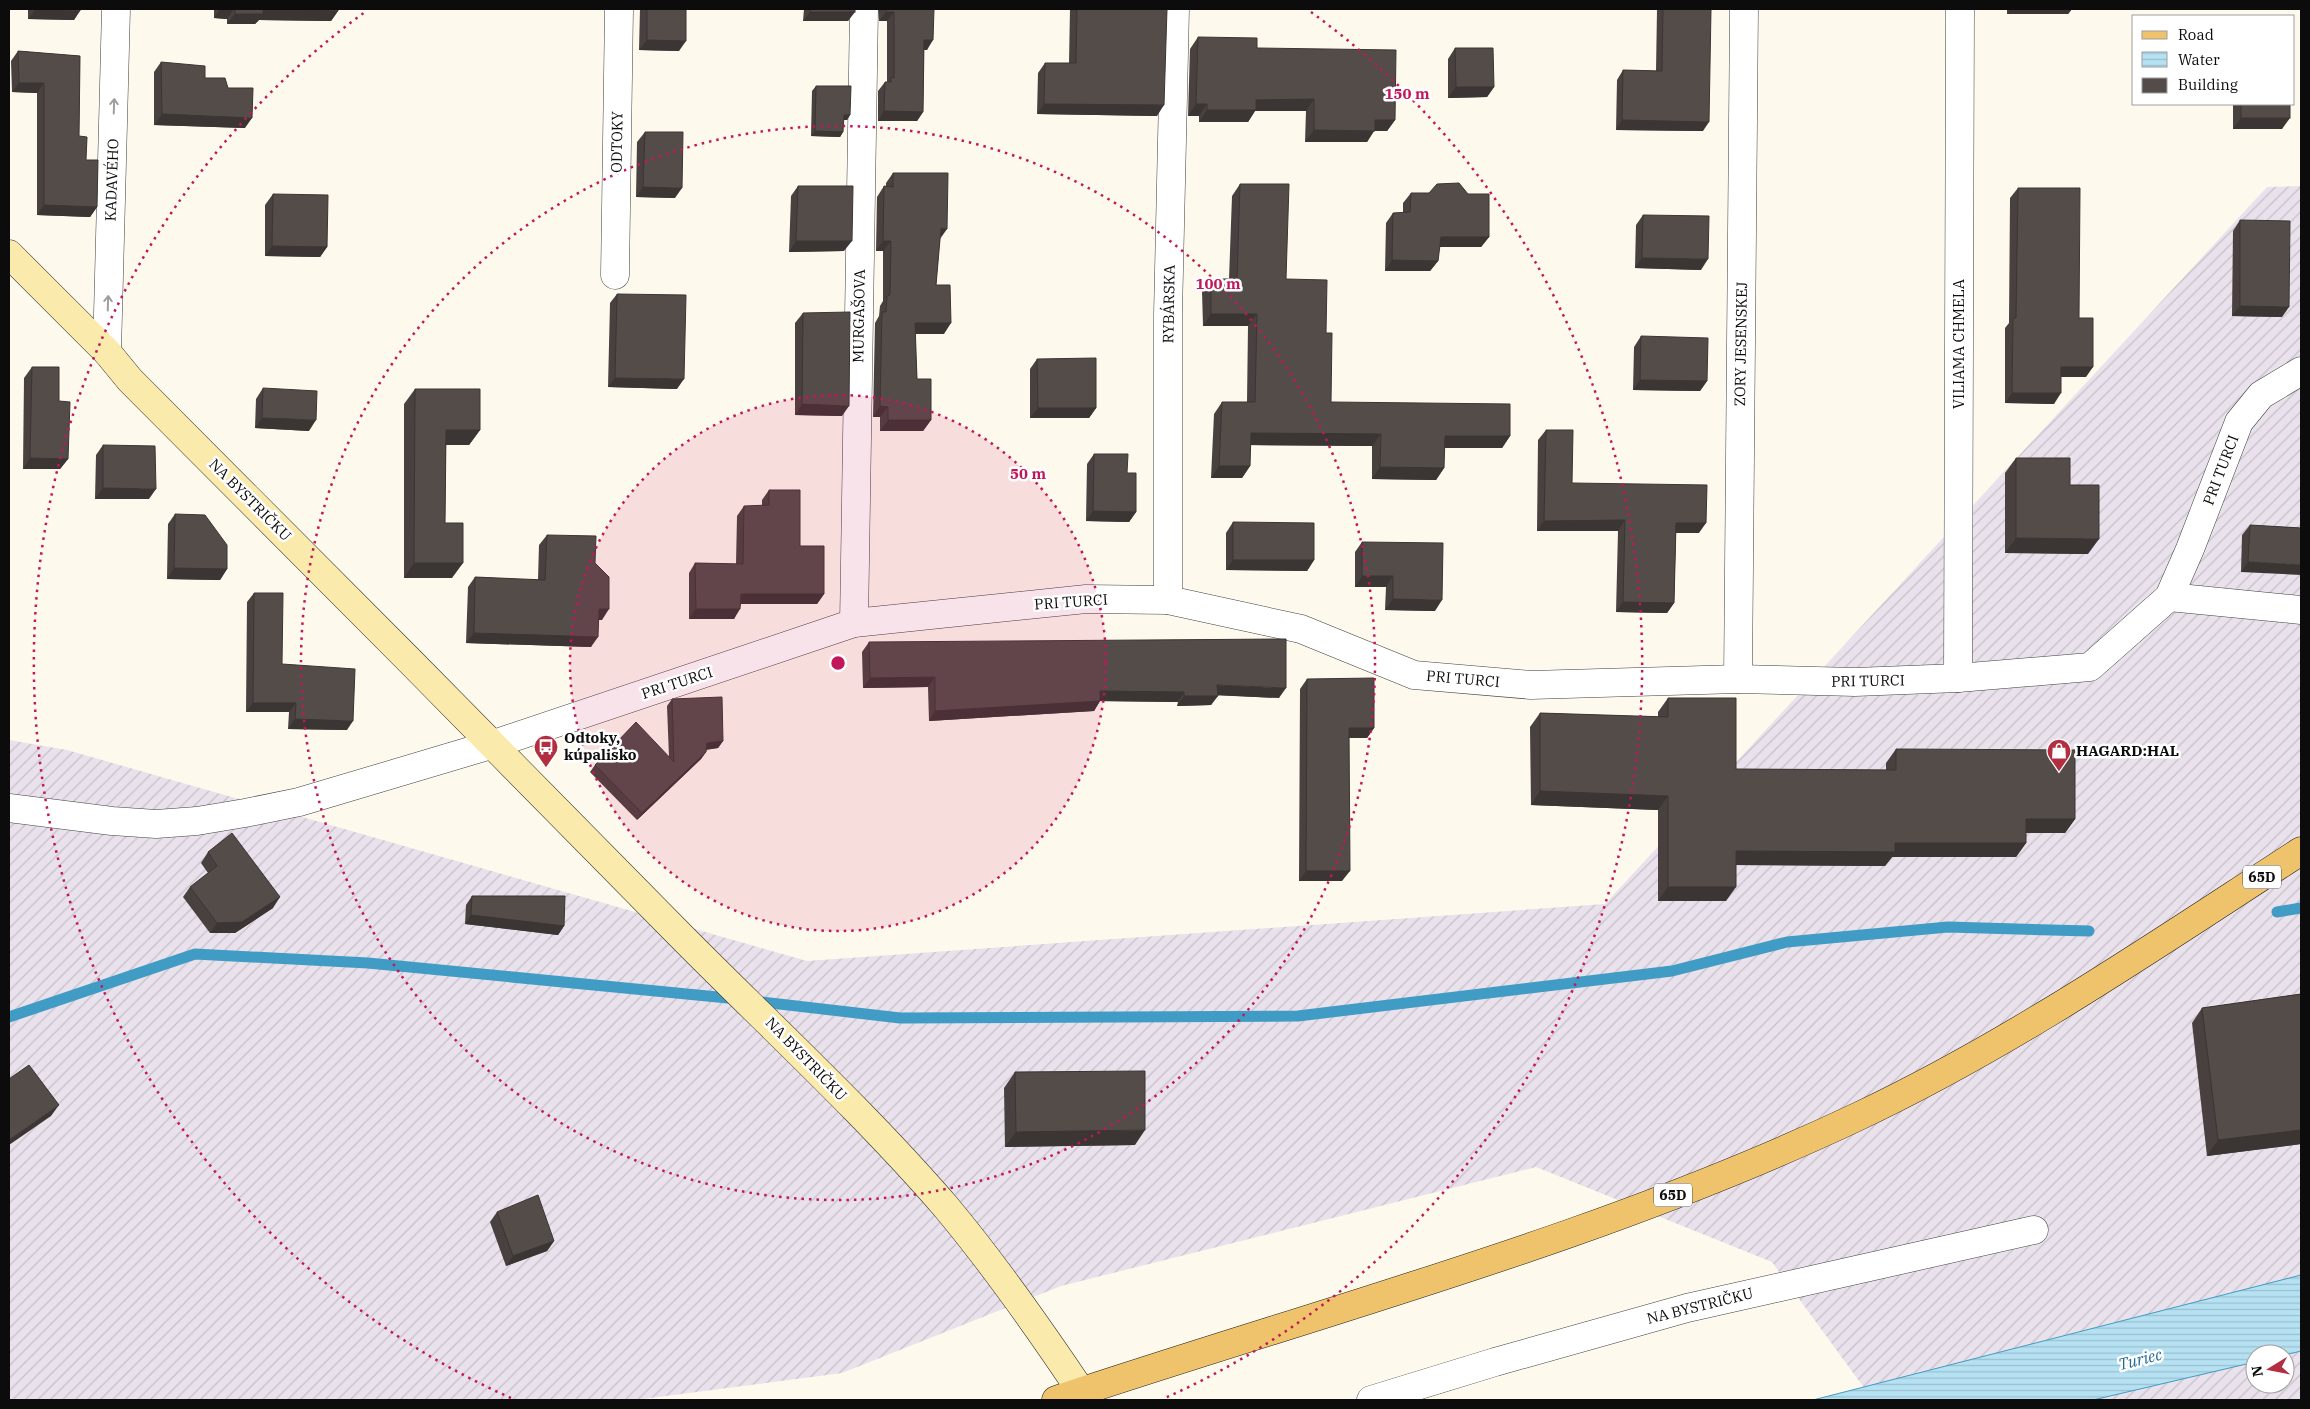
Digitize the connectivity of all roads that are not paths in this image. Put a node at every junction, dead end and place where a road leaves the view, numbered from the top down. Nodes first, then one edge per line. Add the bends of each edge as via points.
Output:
1 (116, 9) edge
2 (619, 9) edge
3 (864, 9) edge
4 (1175, 9) edge
5 (1744, 9) edge
6 (1960, 9) edge
7 (9, 254) edge
8 (615, 275) dead end
9 (107, 352) junction
10 (2301, 371) edge
11 (2168, 597) junction
12 (1168, 600) junction
13 (2301, 610) edge
14 (854, 623) junction
15 (1958, 678) junction
16 (1738, 679) junction
17 (494, 744) junction
18 (9, 808) edge
19 (2301, 851) edge
20 (2034, 1230) dead end
21 (1075, 1397) edge
22 (1371, 1400) edge

9 -> 1 street, KADAVÉHO
2 - 8 street, ODTOKY
3 - 14 street, MURGAŠOVA
4 - 12 street, RYBÁRSKA via 1168,314
5 - 16 street, ZORY JESENSKEJ
6 - 15 street, VILIAMA CHMELA
7 - 9 street, NA BYSTRIČKU
9 - 17 street, NA BYSTRIČKU via 137,387
10 - 11 street, PRI TURCI via 2262,395 2239,422
11 - 13 street
11 - 15 street, PRI TURCI via 2090,667
12 - 14 street, PRI TURCI via 1086,599
12 - 16 street, PRI TURCI via 1302,629 1414,675 1531,685
14 - 17 street, PRI TURCI
15 - 16 street, PRI TURCI via 1855,682
17 - 18 street via 299,802 197,821 156,824 112,821
17 - 21 street, NA BYSTRIČKU via 701,956 794,1046 945,1207 1006,1284
19 - 21 main road, 65D via 2084,991 2010,1035 1859,1116 1664,1199 1531,1248
20 - 22 street, NA BYSTRIČKU via 1687,1308

